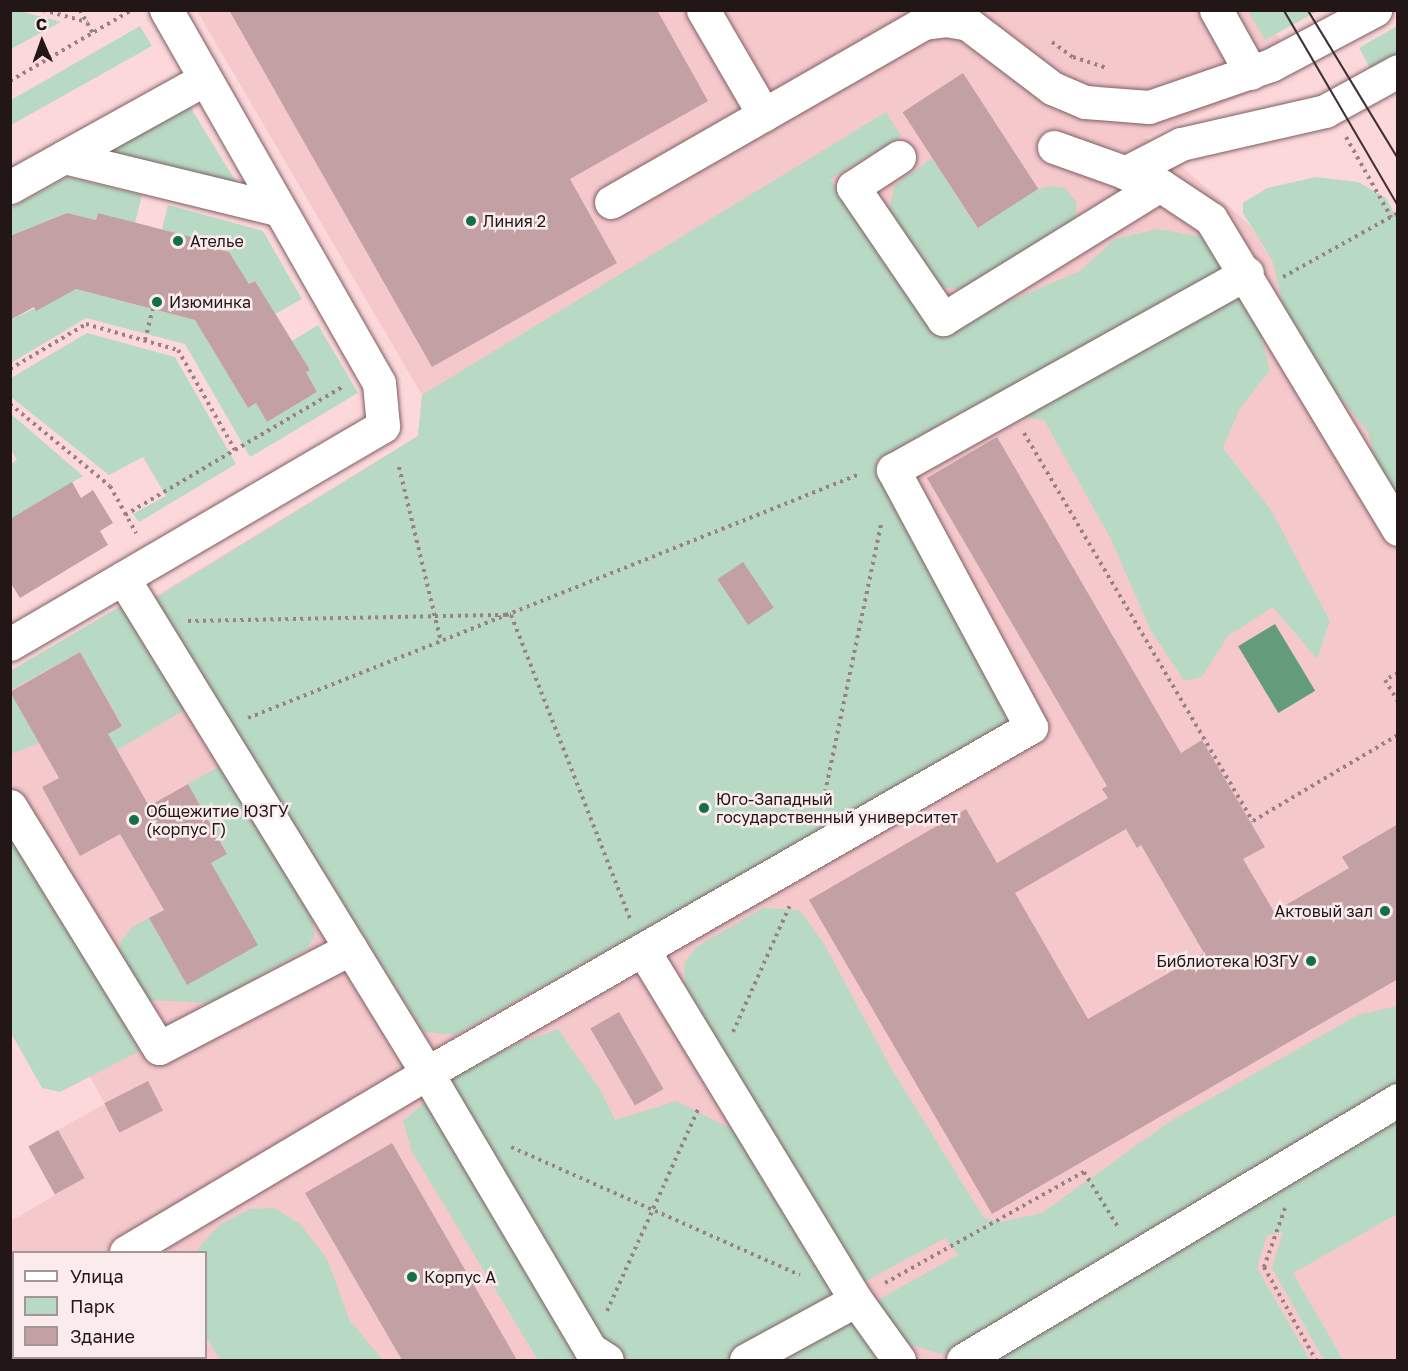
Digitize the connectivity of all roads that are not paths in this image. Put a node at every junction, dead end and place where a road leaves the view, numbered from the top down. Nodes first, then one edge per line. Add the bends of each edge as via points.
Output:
1 (166, 10) edge
2 (703, 10) edge
3 (1216, 10) edge
4 (1375, 10) edge
5 (1398, 71) edge
6 (1251, 73) junction
7 (205, 79) junction
8 (764, 115) junction
9 (1054, 147) dead end
10 (64, 157) junction
11 (899, 157) dead end
12 (1125, 173) junction
13 (1160, 185) junction
14 (10, 187) edge
15 (611, 202) dead end
16 (279, 209) junction
17 (1253, 282) junction
18 (1398, 529) edge
19 (123, 579) junction
20 (10, 644) edge
21 (10, 806) edge
22 (351, 948) junction
23 (643, 950) junction
24 (427, 1073) junction
25 (1398, 1100) edge
26 (128, 1251) edge
27 (856, 1300) junction
28 (607, 1360) edge
29 (746, 1360) edge
30 (899, 1360) edge
31 (963, 1360) edge

1 - 7 lane
2 - 8 lane
3 - 6 lane
4 - 6 lane
5 - 12 lane via 1325,111 1181,144
6 - 8 lane via 1149,107 1085,102 1052,88 968,24 946,20 923,23
7 - 10 lane
7 - 16 lane
8 - 15 lane
9 - 12 lane
10 - 14 lane
10 - 16 lane
11 - 13 lane via 853,188 943,319
12 - 13 lane
13 - 17 lane via 1211,219
16 - 19 lane via 379,383 383,426
17 - 18 lane
17 - 23 lane via 893,470 1031,727
19 - 20 lane
19 - 22 lane
21 - 22 lane via 159,1048
22 - 24 lane
23 - 24 lane
23 - 27 lane
24 - 26 lane
24 - 28 lane via 590,1348
25 - 31 lane
27 - 29 lane
27 - 30 lane

